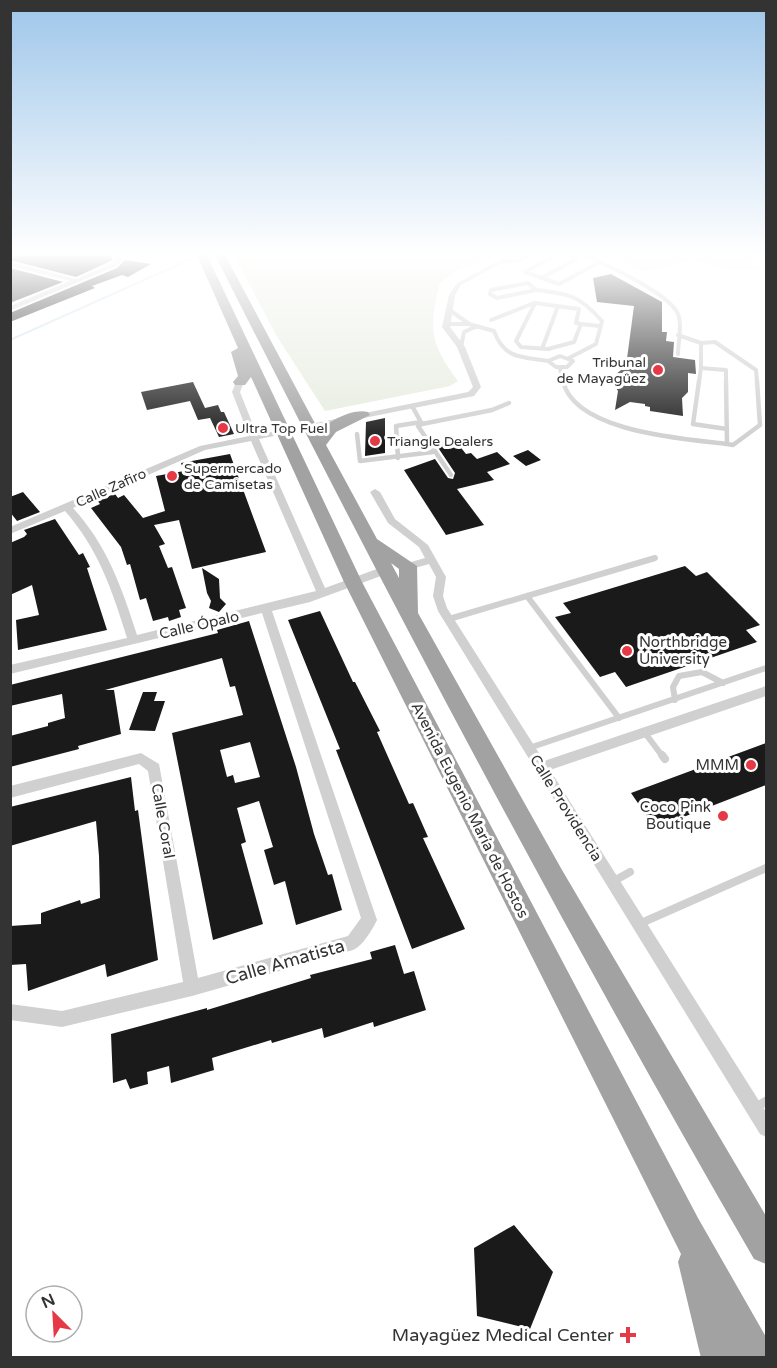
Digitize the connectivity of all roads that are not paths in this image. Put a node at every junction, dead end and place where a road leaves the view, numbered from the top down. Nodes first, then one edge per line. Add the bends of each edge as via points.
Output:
1 (229, 317) edge
2 (230, 317) edge
3 (249, 317) edge
4 (447, 317) edge
5 (458, 317) edge
6 (499, 317) edge
7 (528, 317) edge
8 (554, 317) edge
9 (577, 317) edge
10 (598, 317) edge
11 (678, 317) edge
12 (491, 320) dead end
13 (581, 323) junction
14 (446, 326) junction
15 (477, 326) junction
16 (600, 326) junction
17 (678, 335) junction
18 (701, 343) junction
19 (461, 347) junction
20 (542, 349) junction
21 (678, 354) dead end
22 (569, 358) junction
23 (548, 361) junction
24 (560, 368) junction
25 (701, 368) junction
26 (240, 382) joint
27 (509, 403) dead end
28 (412, 406) junction
29 (363, 415) junction
30 (421, 423) junction
31 (727, 429) junction
32 (303, 434) junction
33 (357, 434) dead end
34 (253, 436) junction
35 (727, 444) junction
36 (433, 452) junction
37 (398, 458) junction
38 (451, 475) dead end
39 (375, 492) dead end
40 (67, 507) junction
41 (10, 531) edge
42 (655, 558) dead end
43 (432, 560) junction
44 (396, 568) junction
45 (352, 582) junction
46 (322, 593) junction
47 (527, 596) junction
48 (266, 609) junction
49 (448, 619) junction
50 (133, 640) junction
51 (766, 668) edge
52 (10, 670) edge
53 (723, 683) junction
54 (766, 691) edge
55 (675, 700) junction
56 (619, 718) junction
57 (645, 733) junction
58 (528, 748) junction
59 (664, 759) dead end
60 (541, 768) junction
61 (10, 792) edge
62 (766, 868) edge
63 (630, 872) dead end
64 (612, 882) junction
65 (639, 924) junction
66 (192, 988) junction
67 (10, 1012) edge
68 (760, 1105) edge
69 (766, 1128) edge
70 (686, 1230) junction
71 (766, 1247) edge
72 (720, 1358) edge
73 (758, 1358) edge

1 - 26 highway via 245,376
2 - 32 highway, Avenida Eugenio María de Hostos
3 - 32 highway, Avenida Eugenio María de Hostos
4 - 14 street
5 - 15 lane
6 - 12 lane
7 - 20 lane via 516,340 520,347
8 - 20 lane
9 - 13 lane via 576,323
10 - 16 lane
11 - 17 lane
13 - 16 lane
13 - 20 lane via 574,342
14 - 15 lane
14 - 19 street
15 - 19 lane via 464,332
15 - 23 lane via 494,331 499,345 512,355
16 - 22 lane via 596,344
17 - 18 lane
17 - 21 lane
18 - 25 lane
18 - 35 lane via 715,342 756,370 760,426 733,445
19 - 28 street, Calle Zafiro via 477,387 474,392
22 - 23 lane via 551,357
22 - 24 lane via 572,365
23 - 24 lane
24 - 35 lane via 559,383 567,395 594,417 639,432
25 - 31 lane via 726,370
25 - 31 lane via 693,424
26 - 34 street via 236,392
27 - 30 lane via 492,410
28 - 29 street, Calle Zafiro
28 - 30 lane
29 - 32 street, Calle Zafiro
29 - 32 highway via 322,434
30 - 36 lane via 418,426
30 - 37 lane via 396,426
31 - 35 lane
32 - 34 street, Calle Zafiro
32 - 44 highway, Avenida Eugenio María de Hostos via 371,543
32 - 45 highway, Avenida Eugenio María de Hostos
33 - 37 lane via 360,461
34 - 40 street, Calle Zafiro via 203,448
34 - 46 street
36 - 37 lane
36 - 38 lane
39 - 43 street, Calle Providencia via 391,521 423,545
40 - 41 street, Calle Zafiro
40 - 50 street via 86,526 111,567
42 - 47 lane
43 - 44 street, Calle Ópalo
43 - 49 street, Calle Providencia via 441,577 438,596
44 - 45 street, Calle Ópalo
44 - 71 highway, Avenida Eugenio María de Hostos via 408,615 507,797
45 - 46 street, Calle Ópalo
45 - 70 highway, Avenida Eugenio María de Hostos
46 - 48 street, Calle Ópalo
47 - 49 lane
47 - 56 lane
48 - 50 street, Calle Ópalo
48 - 66 street, Calle Amatista via 369,920 353,942
49 - 58 street, Calle Providencia
50 - 52 street, Calle Ópalo
51 - 53 lane
53 - 55 lane
53 - 55 lane via 708,672 679,676 673,687
54 - 57 street
55 - 56 lane
56 - 58 lane
57 - 59 lane
57 - 60 street
58 - 60 street, Calle Providencia
60 - 64 street, Calle Providencia
61 - 66 street, Calle Coral via 141,758 154,768
62 - 65 lane
63 - 64 lane
64 - 65 street, Calle Providencia
65 - 68 street, Calle Providencia
66 - 67 street, Calle Amatista via 62,1019
68 - 69 street, Calle Providencia
70 - 72 highway
70 - 73 highway, Avenida Eugenio María de Hostos

